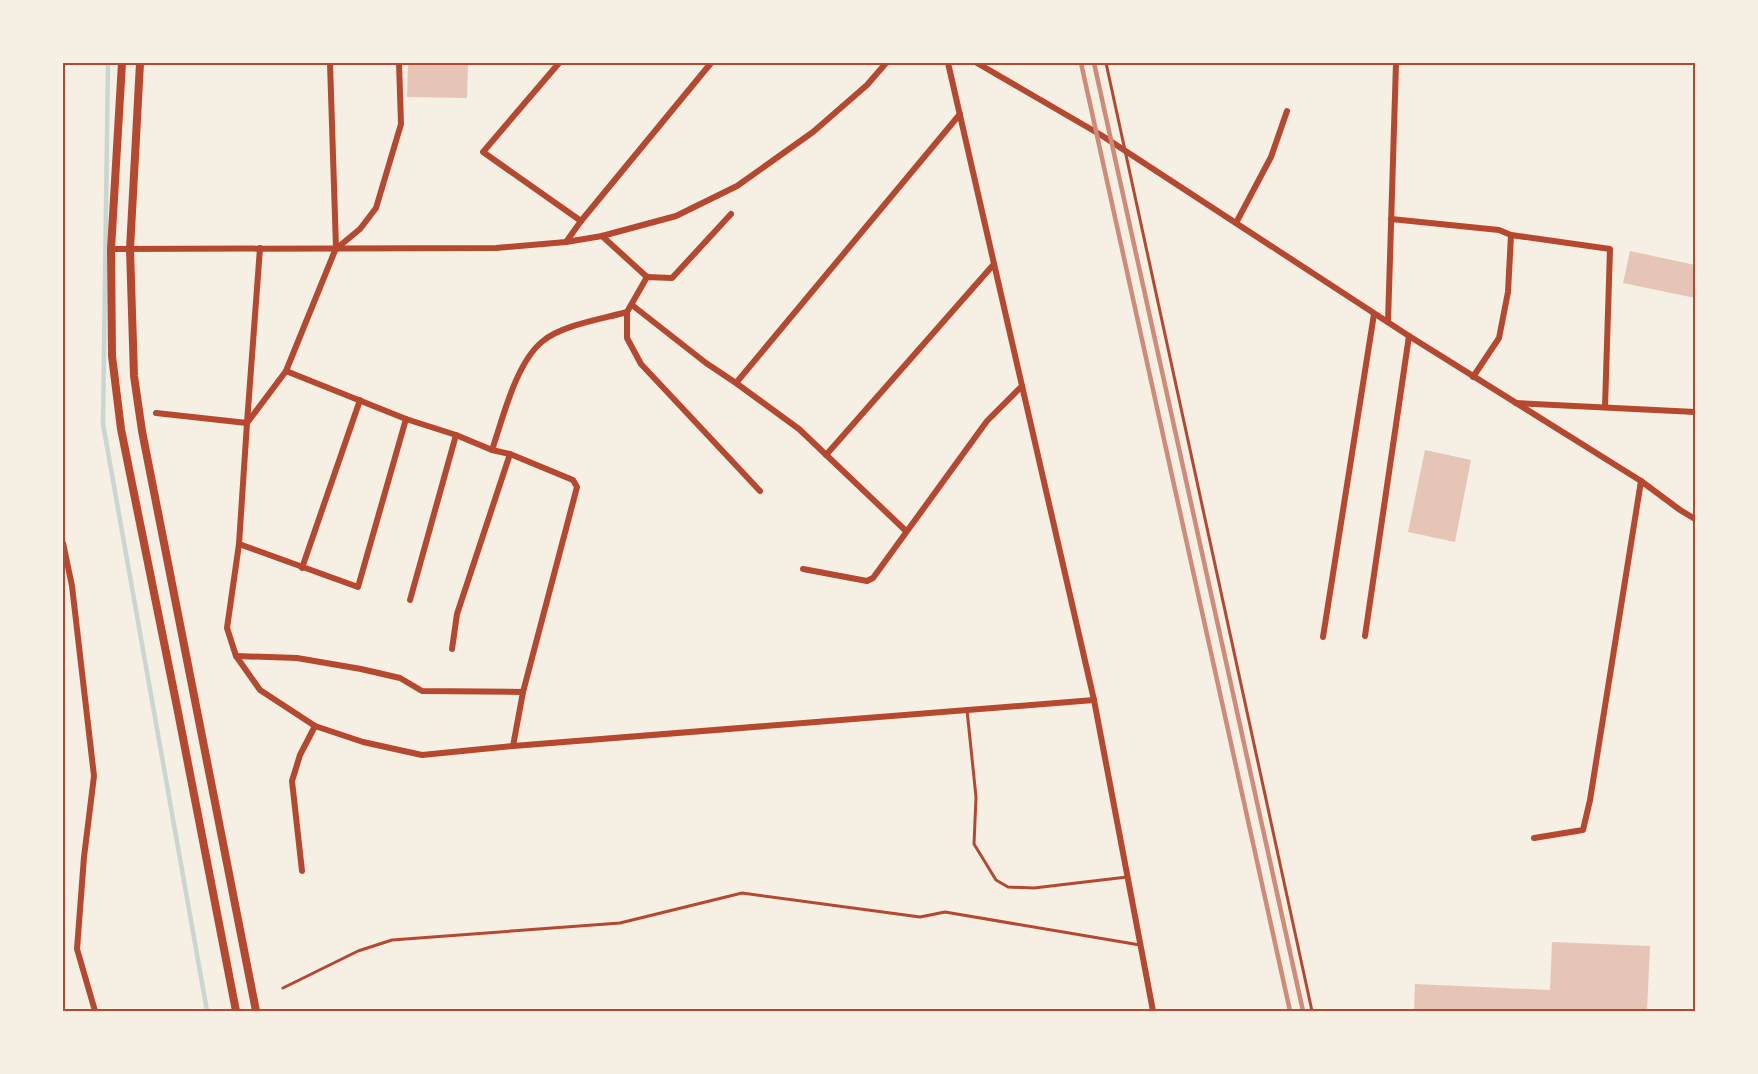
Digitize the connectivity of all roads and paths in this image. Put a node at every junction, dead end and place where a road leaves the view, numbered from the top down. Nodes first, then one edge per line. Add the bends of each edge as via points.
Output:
1 (122, 63) edge
2 (140, 63) edge
3 (330, 63) edge
4 (399, 63) edge
5 (559, 63) edge
6 (711, 63) edge
7 (885, 63) edge
8 (948, 63) edge
9 (977, 63) edge
10 (1106, 63) edge
11 (1396, 63) edge
12 (1287, 111) dead end
13 (960, 114) junction
14 (1124, 151) junction
15 (731, 214) dead end
16 (1391, 219) junction
17 (581, 220) junction
18 (1236, 224) junction
19 (1511, 235) junction
20 (602, 236) junction
21 (566, 242) junction
22 (260, 248) junction
23 (336, 248) junction
24 (111, 249) junction
25 (130, 249) junction
26 (994, 264) junction
27 (647, 277) junction
28 (632, 305) junction
29 (627, 312) junction
30 (1374, 314) junction
31 (1388, 322) junction
32 (1409, 336) junction
33 (286, 371) junction
34 (1473, 377) junction
35 (736, 383) junction
36 (1022, 386) junction
37 (360, 400) junction
38 (1514, 403) junction
39 (1605, 407) junction
40 (156, 412) dead end
41 (1695, 412) edge
42 (406, 419) junction
43 (247, 423) junction
44 (456, 435) junction
45 (492, 450) junction
46 (510, 454) junction
47 (826, 455) junction
48 (1641, 481) junction
49 (760, 491) dead end
50 (1695, 519) edge
51 (906, 531) junction
52 (63, 543) edge
53 (239, 544) junction
54 (302, 568) junction
55 (803, 569) dead end
56 (410, 600) dead end
57 (1365, 636) dead end
58 (1323, 637) dead end
59 (452, 650) dead end
60 (236, 656) junction
61 (523, 692) junction
62 (1094, 700) junction
63 (967, 710) junction
64 (315, 726) junction
65 (513, 746) junction
66 (1534, 838) dead end
67 (302, 872) dead end
68 (1127, 877) junction
69 (1140, 945) junction
70 (283, 988) dead end
71 (94, 1011) edge
72 (236, 1011) edge
73 (256, 1011) edge
74 (1153, 1011) edge
75 (1312, 1011) edge

1 - 24 street
2 - 25 street
3 - 23 street
4 - 23 street via 401,124 375,208 360,229
5 - 17 street via 483,152
6 - 17 street
7 - 20 street via 867,85 813,132 737,186 676,216
8 - 13 street
9 - 14 street
10 - 14 lane
11 - 16 street
12 - 18 street via 1271,157
13 - 26 street
13 - 35 street
14 - 18 street
14 - 75 lane
15 - 27 street via 672,278
16 - 19 street via 1499,230
16 - 31 street
17 - 21 street
18 - 30 street
19 - 34 street via 1508,292 1499,338
19 - 39 street via 1610,249
20 - 21 street
20 - 27 street
21 - 23 street via 496,248
22 - 23 street
22 - 25 street
22 - 43 street
23 - 33 street
24 - 25 street
24 - 72 street via 112,356 121,429
25 - 73 street via 134,376 142,431
26 - 36 street
26 - 47 street
27 - 28 street
28 - 29 street
28 - 35 street
29 - 45 street via 579,325 544,339 536,347 524,363
29 - 49 street via 627,338 641,364
30 - 31 street
30 - 58 street
31 - 32 street
32 - 34 street
32 - 57 street
33 - 37 street
33 - 43 street
34 - 38 street
35 - 47 street via 799,429
36 - 51 street via 987,421
36 - 62 street
37 - 42 street
37 - 54 street
38 - 39 street
38 - 48 street
39 - 41 street
40 - 43 street
42 - 44 street
42 - 54 street via 358,586
43 - 53 street
44 - 45 street
44 - 56 street
45 - 46 street
46 - 59 street via 457,614
46 - 61 street via 573,480 578,487
47 - 51 street
48 - 50 street
48 - 66 street via 1583,830
51 - 55 street via 867,581
52 - 71 street via 72,586 94,776 77,949
53 - 54 street
53 - 60 street via 227,628
60 - 61 street via 297,658 362,669 400,678 422,691
60 - 64 street via 260,690
61 - 65 street
62 - 63 street
62 - 68 street
63 - 65 street
63 - 68 lane via 976,797 974,844 996,880 1008,886 1034,888
64 - 65 street via 422,755
64 - 67 street via 292,781
68 - 69 street
69 - 70 lane via 945,912 921,917 742,894 620,923 392,940 358,951
69 - 74 street

